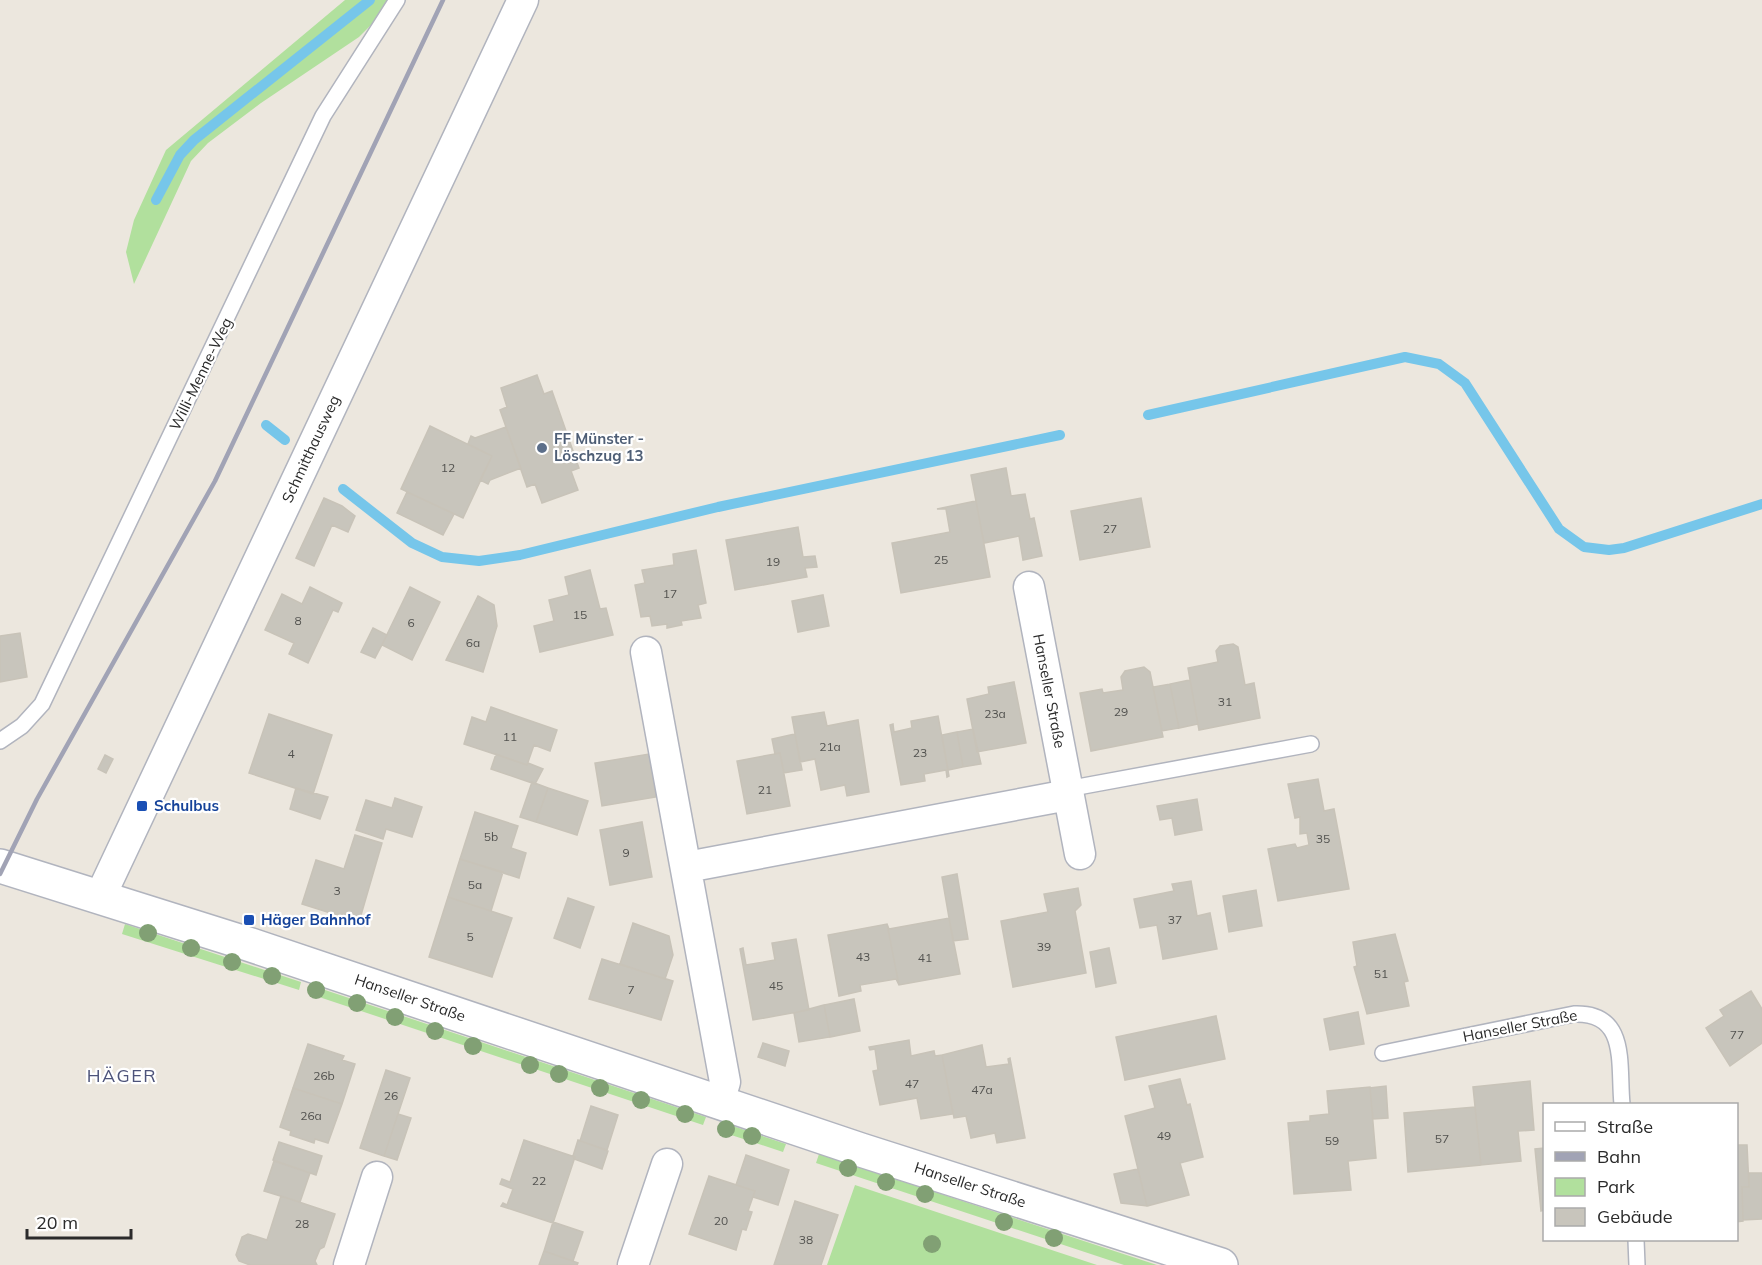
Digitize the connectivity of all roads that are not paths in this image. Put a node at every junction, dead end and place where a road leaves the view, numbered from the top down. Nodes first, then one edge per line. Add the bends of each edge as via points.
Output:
1 (397, 0) edge
2 (523, 0) edge
3 (1029, 587) dead end
4 (646, 652) dead end
5 (0, 741) edge
6 (1311, 744) dead end
7 (1068, 792) junction
8 (1080, 854) dead end
9 (0, 866) edge
10 (687, 867) junction
11 (99, 897) junction
12 (1383, 1053) dead end
13 (719, 1103) junction
14 (1622, 1103) edge
15 (667, 1164) dead end
16 (377, 1177) dead end
17 (1636, 1241) edge
18 (349, 1265) edge
19 (633, 1265) edge
20 (1221, 1265) edge
21 (1637, 1265) edge

1 - 5 lane, Willi-Menne-Weg via 323,116 42,704 22,726
2 - 11 street, Schmitthausweg
3 - 7 street, Hanseller Straße
4 - 10 street
6 - 7 lane
7 - 8 street, Hanseller Straße
7 - 10 street
9 - 11 main road, Hanseller Straße
10 - 13 street via 725,1082
11 - 13 main road, Hanseller Straße
12 - 14 lane, Hanseller Straße via 1589,1013 1604,1019 1616,1039
13 - 20 main road, Hanseller Straße
15 - 19 street
16 - 18 street
17 - 21 lane

